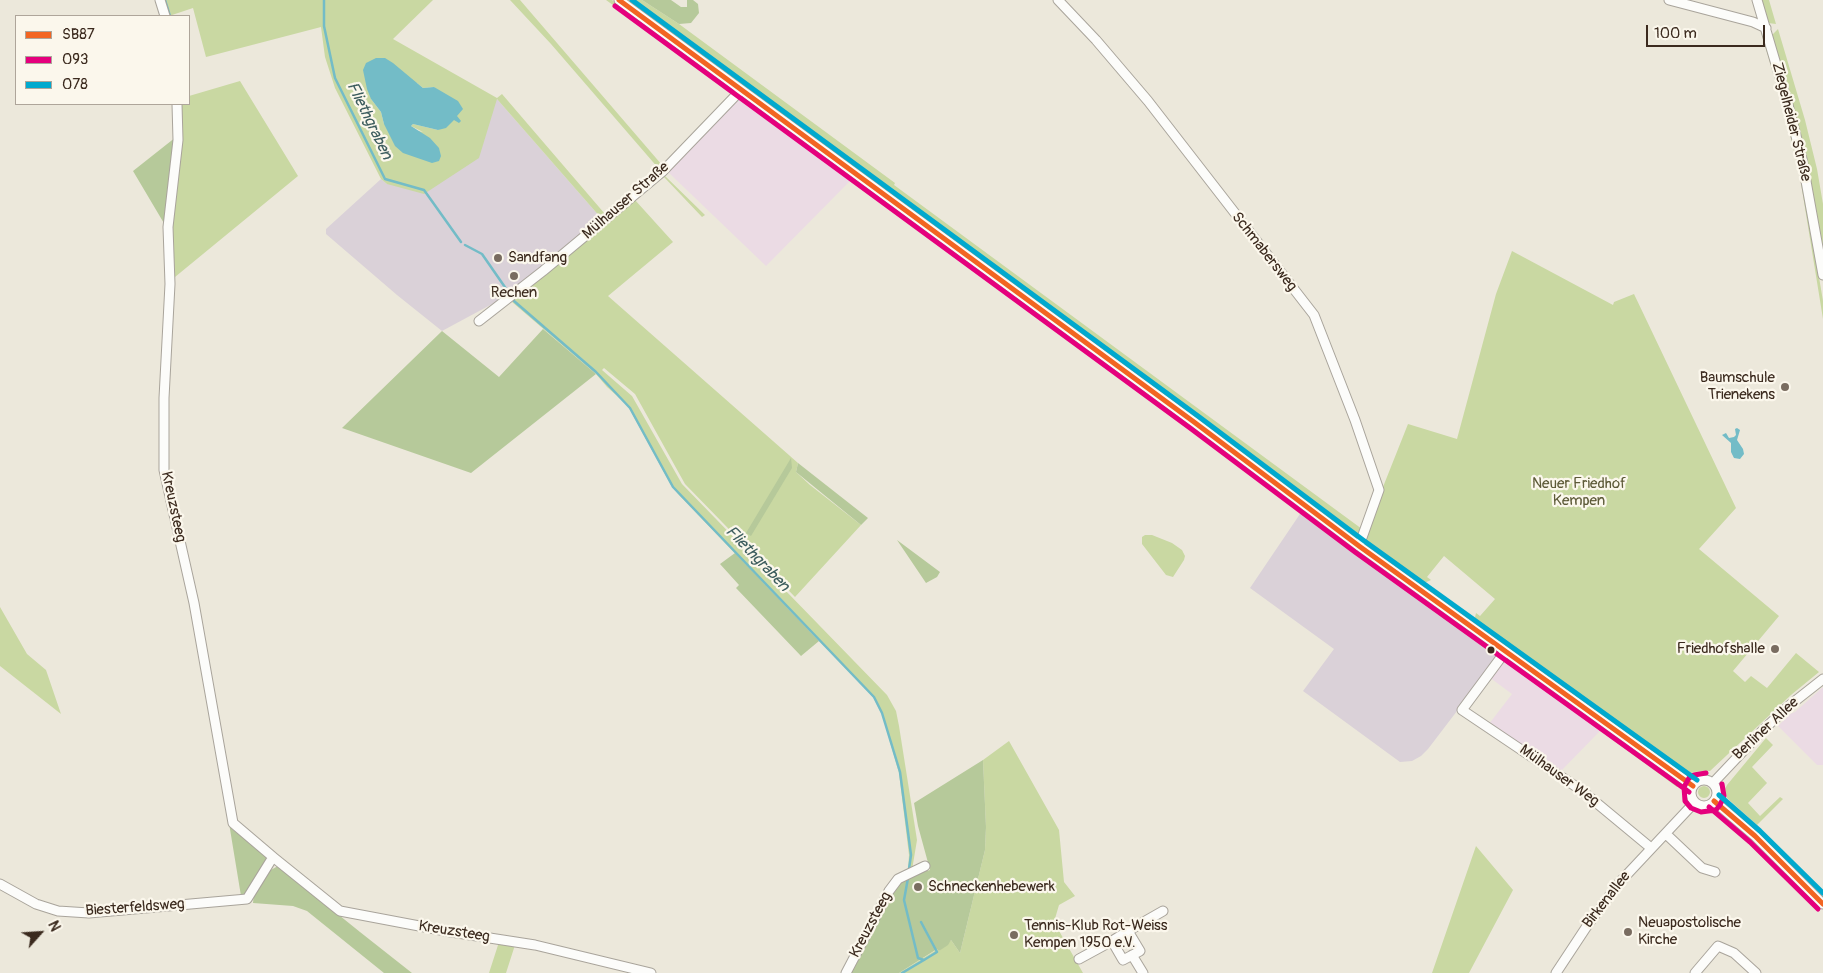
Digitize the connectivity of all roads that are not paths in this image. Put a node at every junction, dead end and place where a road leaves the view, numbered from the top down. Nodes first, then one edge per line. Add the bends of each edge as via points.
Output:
1 (160, 0) edge
2 (619, 0) edge
3 (1058, 0) edge
4 (1669, 0) edge
5 (1757, 0) edge
6 (166, 15) edge
7 (1766, 28) junction
8 (741, 90) junction
9 (177, 105) edge
10 (1823, 275) edge
11 (480, 321) dead end
12 (1359, 546) junction
13 (1505, 652) junction
14 (1823, 679) edge
15 (1713, 783) junction
16 (1693, 786) junction
17 (1714, 801) junction
18 (1695, 802) junction
19 (1666, 834) junction
20 (1651, 848) junction
21 (273, 857) junction
22 (925, 866) dead end
23 (1715, 872) dead end
24 (0, 884) edge
25 (1823, 904) edge
26 (1163, 911) dead end
27 (1128, 931) junction
28 (1112, 940) junction
29 (1132, 955) junction
30 (1079, 959) dead end
31 (651, 973) edge
32 (846, 973) edge
33 (1143, 973) edge
34 (1556, 973) edge
35 (1695, 973) edge
36 (1756, 973) edge

1 - 6 street
2 - 8 street
3 - 12 street, Schmabersweg via 1148,101 1314,315 1379,490
4 - 7 street
5 - 7 street, Ziegelheider Straße
7 - 10 street, Ziegelheider Straße via 1802,159
8 - 11 street, Mülhauser Straße via 663,171
8 - 12 street
9 - 21 street, Kreuzsteeg via 178,140 168,227 170,284 164,470 194,603 233,823
12 - 13 street
13 - 16 street
13 - 20 street, Mülhauser Weg via 1462,710 1581,790
14 - 15 street, Berliner Allee via 1790,704
15 - 16 street via 1702,780
15 - 17 street via 1716,790
16 - 18 street via 1691,794
17 - 18 street via 1707,805
17 - 25 street via 1755,836
18 - 19 street, Birkenallee
19 - 20 street, Birkenallee
19 - 23 street via 1702,868
20 - 34 street, Birkenallee via 1619,882
21 - 24 street, Biesterfeldsweg via 247,899 89,914 58,911 36,904
21 - 31 street, Kreuzsteeg via 340,912 535,945
22 - 32 street, Kreuzsteeg via 898,879 889,891
26 - 27 street
27 - 28 street
27 - 29 street via 1140,951
28 - 29 street via 1123,960
28 - 30 street
29 - 33 street
35 - 36 street via 1718,946 1734,954

